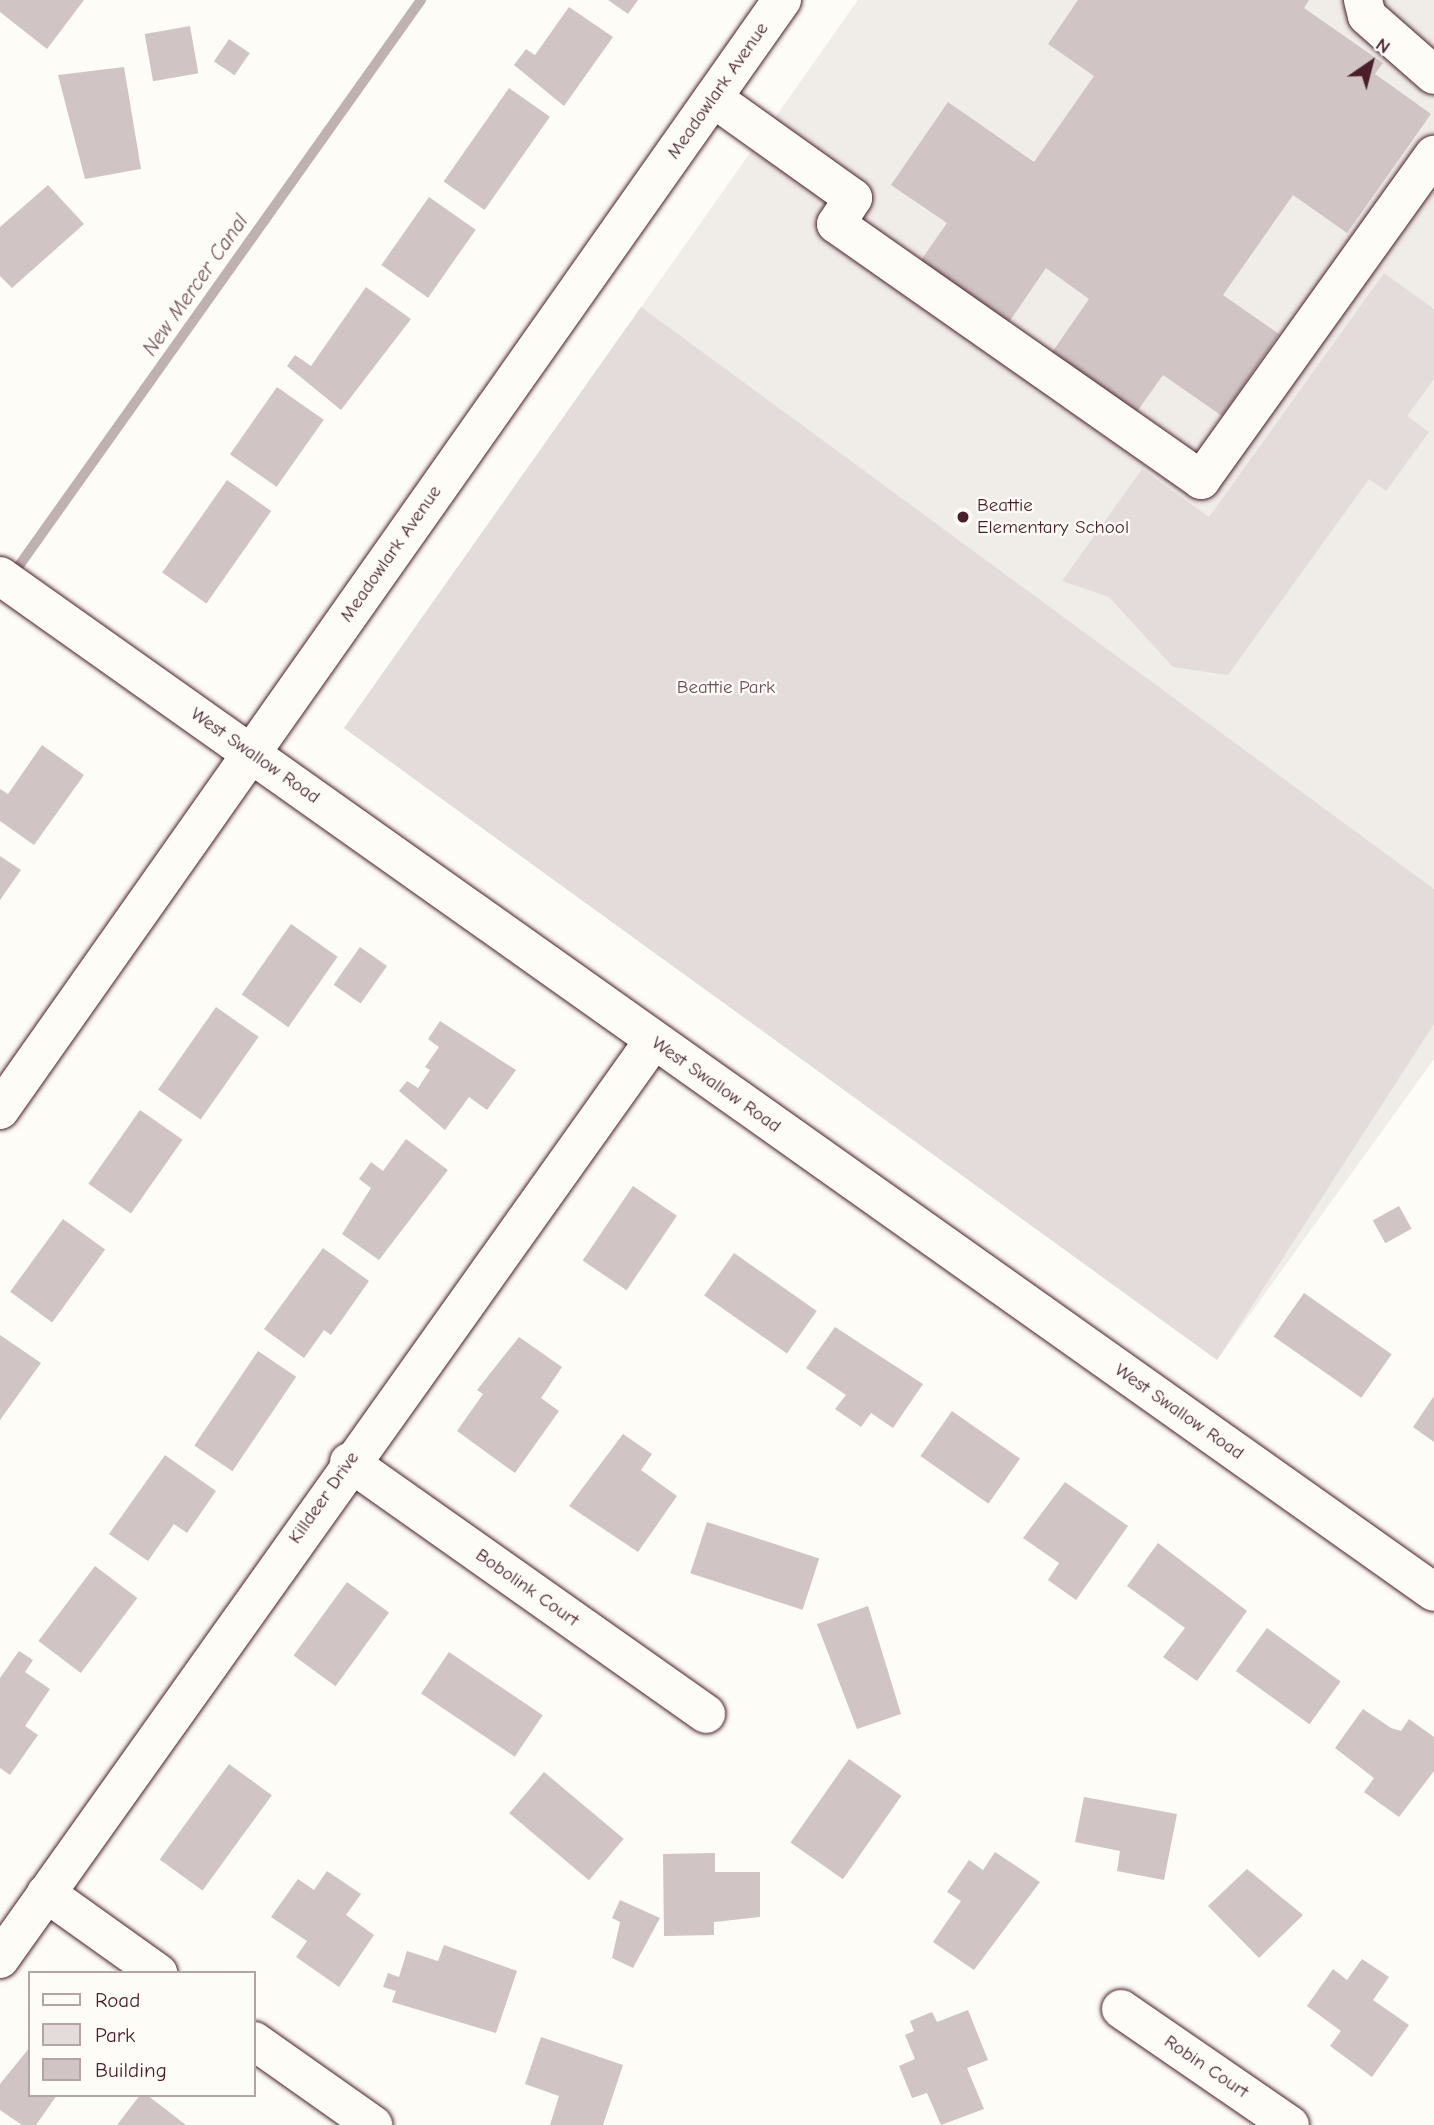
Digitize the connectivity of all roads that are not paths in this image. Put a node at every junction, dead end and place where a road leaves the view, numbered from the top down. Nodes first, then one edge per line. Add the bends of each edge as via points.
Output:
1 (782, 0) edge
2 (1363, 0) edge
3 (1434, 75) edge
4 (713, 98) junction
5 (1434, 155) edge
6 (0, 576) edge
7 (251, 753) junction
8 (653, 1041) junction
9 (0, 1110) edge
10 (349, 1462) junction
11 (1434, 1591) edge
12 (706, 1714) dead end
13 (46, 1894) junction
14 (0, 1959) edge
15 (155, 1971) edge
16 (1121, 2009) dead end
17 (256, 2042) edge
18 (373, 2125) edge
19 (1290, 2125) edge

1 - 4 street, Meadowlark Avenue
2 - 3 street via 1367,16
4 - 5 street via 853,198 836,224 1200,480
4 - 7 street, Meadowlark Avenue
6 - 7 street, West Swallow Road
7 - 8 street, West Swallow Road
7 - 9 street, Meadowlark Avenue
8 - 10 street, Killdeer Drive
8 - 11 street, West Swallow Road
10 - 12 street, Bobolink Court
10 - 13 street, Killdeer Drive
13 - 14 street, Killdeer Drive
13 - 15 street
16 - 19 street, Robin Court
17 - 18 street

